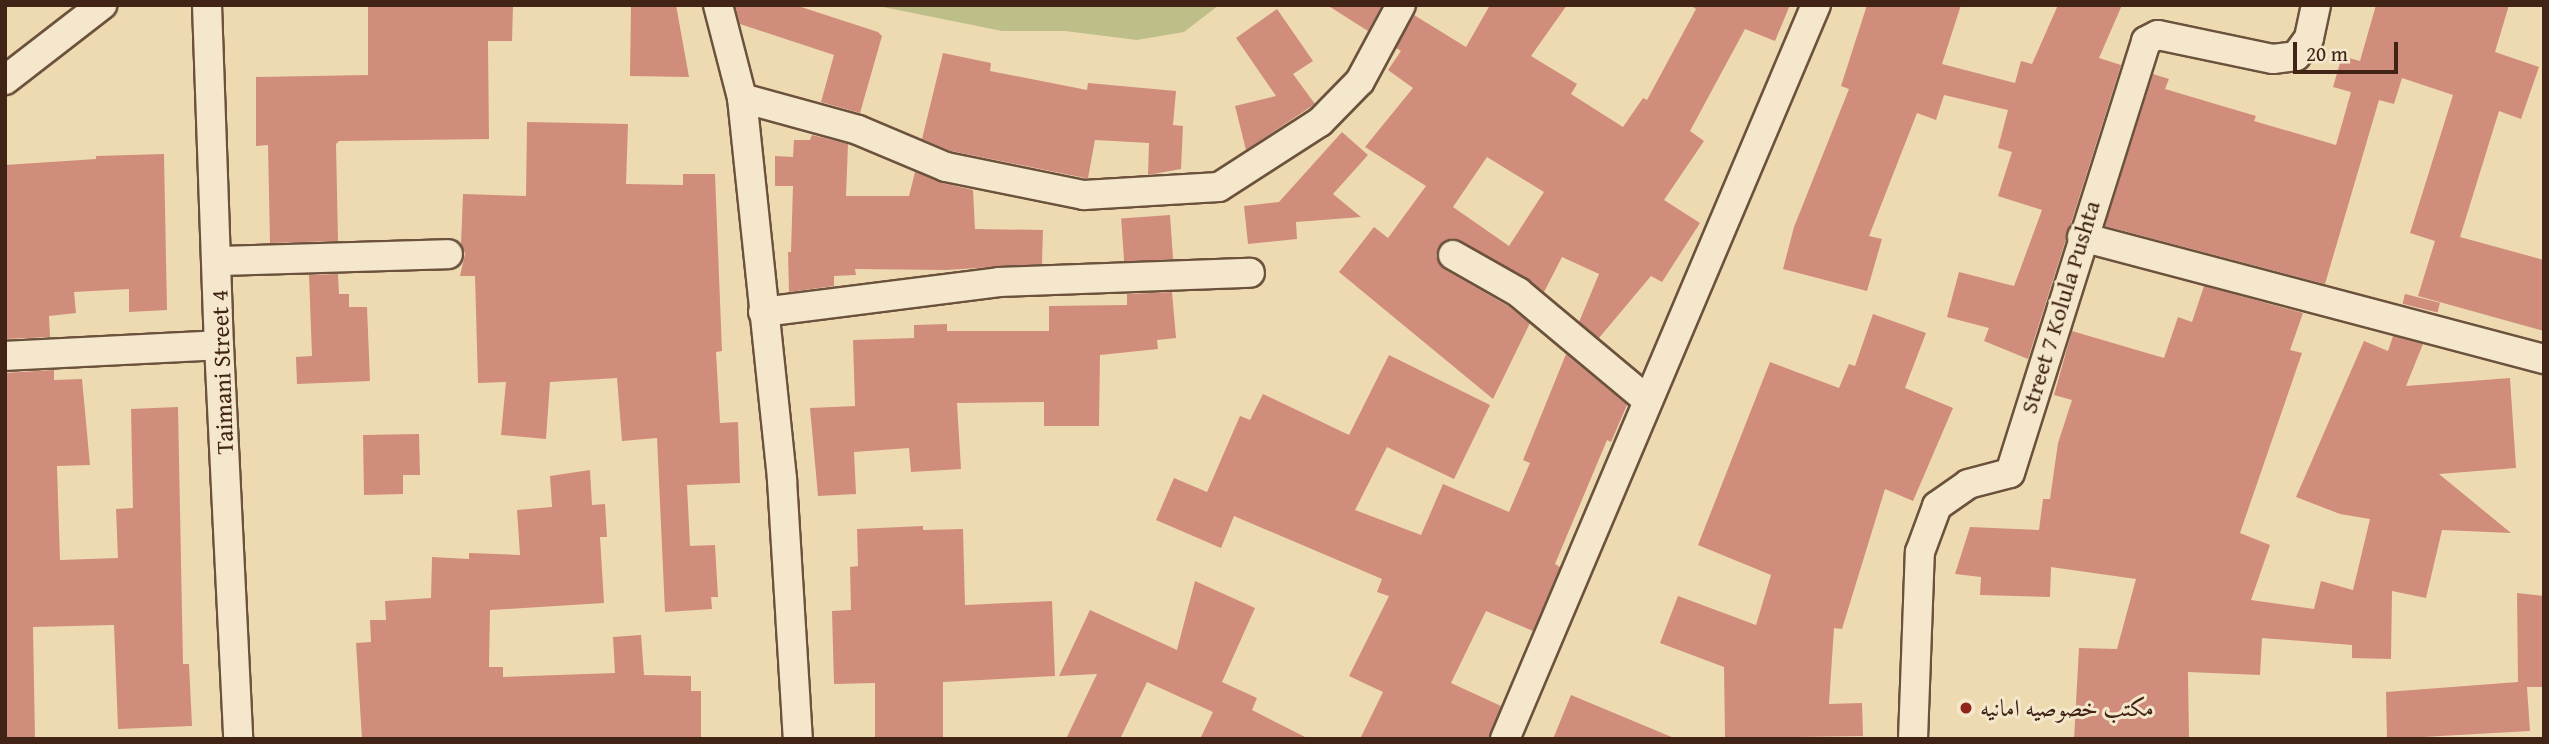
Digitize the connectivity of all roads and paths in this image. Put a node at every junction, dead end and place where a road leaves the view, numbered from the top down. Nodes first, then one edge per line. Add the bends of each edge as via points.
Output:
1 (102, 5) edge
2 (207, 5) edge
3 (718, 5) edge
4 (1401, 5) edge
5 (1816, 5) edge
6 (2316, 5) edge
7 (5, 80) edge
8 (741, 98) junction
9 (2082, 237) junction
10 (448, 254) dead end
11 (1453, 255) dead end
12 (218, 261) junction
13 (1250, 272) dead end
14 (763, 312) junction
15 (219, 345) junction
16 (5, 356) edge
17 (2544, 359) edge
18 (1647, 400) junction
19 (238, 739) edge
20 (799, 739) edge
21 (1505, 739) edge
22 (1913, 739) edge

1 - 7 street
2 - 12 street, Taimani Street 4
3 - 8 street
4 - 8 street via 1360,81 1328,114 1219,187 1084,195 946,167 858,130
5 - 18 street
6 - 9 street, Street 7 Kolula Pushta via 2309,38 2296,56 2273,59 2158,35 2146,41
8 - 14 street
9 - 17 street
9 - 22 street, Street 7 Kolula Pushta via 2010,473 1968,484 1937,506 1920,552
10 - 12 street
11 - 18 street via 1518,292
12 - 15 street, Taimani Street 4
13 - 14 street via 999,282
14 - 20 street via 782,481
15 - 16 street
15 - 19 street, Taimani Street 4
18 - 21 street

